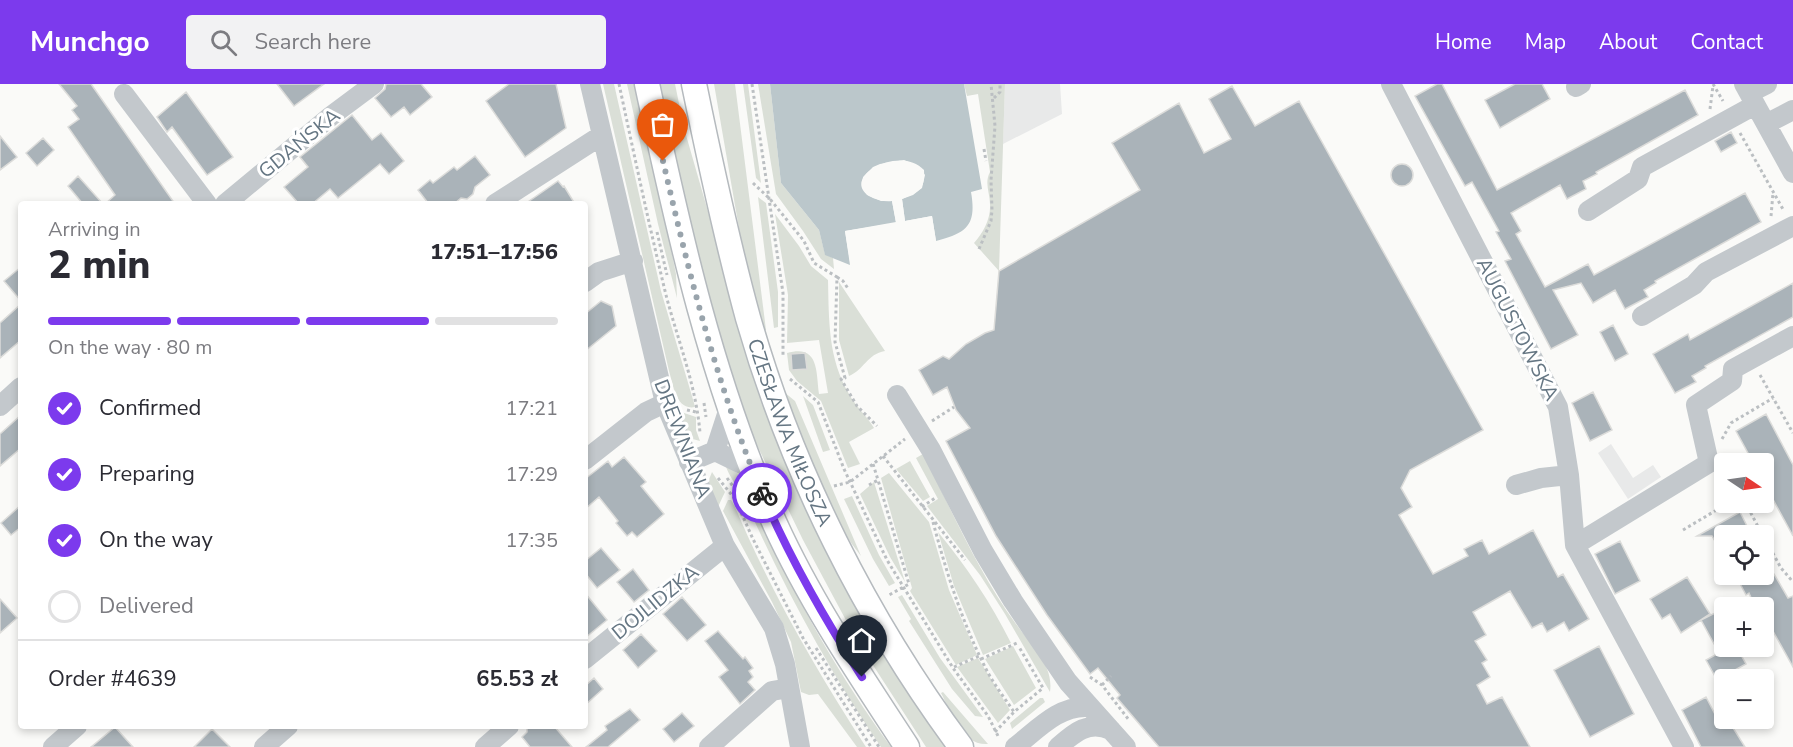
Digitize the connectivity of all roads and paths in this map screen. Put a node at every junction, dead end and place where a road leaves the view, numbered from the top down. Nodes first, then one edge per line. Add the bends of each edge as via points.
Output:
1 (374, 84) edge
2 (590, 84) edge
3 (619, 84) edge
4 (647, 84) edge
5 (694, 84) edge
6 (752, 84) edge
7 (991, 84) edge
8 (1000, 84) edge
9 (1391, 84) edge
10 (1713, 84) edge
11 (1767, 84) edge
12 (124, 94) dead end
13 (1749, 94) edge
14 (993, 98) junction
15 (1793, 110) edge
16 (1732, 117) junction
17 (1766, 124) junction
18 (602, 135) junction
19 (984, 149) dead end
20 (986, 161) dead end
21 (1793, 173) edge
22 (753, 183) dead end
23 (770, 199) junction
24 (205, 201) edge
25 (229, 201) edge
26 (500, 201) edge
27 (1588, 211) dead end
28 (1793, 226) edge
29 (979, 249) dead end
30 (633, 261) junction
31 (837, 277) junction
32 (588, 280) edge
33 (849, 290) dead end
34 (1642, 316) dead end
35 (1793, 336) edge
36 (1751, 359) junction
37 (784, 362) dead end
38 (786, 374) dead end
39 (18, 390) edge
40 (897, 395) dead end
41 (1773, 398) junction
42 (665, 403) junction
43 (0, 406) edge
44 (712, 410) junction
45 (878, 426) dead end
46 (1793, 433) edge
47 (908, 450) dead end
48 (711, 454) junction
49 (883, 456) junction
50 (588, 458) edge
51 (689, 462) junction
52 (1709, 463) junction
53 (873, 464) junction
54 (752, 469) junction
55 (1569, 476) junction
56 (878, 480) junction
57 (850, 482) junction
58 (869, 485) dead end
59 (1516, 485) dead end
60 (834, 486) dead end
61 (935, 498) dead end
62 (922, 507) junction
63 (1714, 512) edge
64 (933, 521) junction
65 (1683, 530) dead end
66 (1575, 545) junction
67 (725, 546) junction
68 (1774, 555) edge
69 (970, 567) dead end
70 (1793, 582) edge
71 (903, 588) junction
72 (889, 595) dead end
73 (1012, 635) dead end
74 (1017, 643) junction
75 (588, 657) edge
76 (980, 657) junction
77 (953, 668) junction
78 (1111, 676) dead end
79 (1102, 685) dead end
80 (789, 688) junction
81 (1114, 700) dead end
82 (1088, 707) junction
83 (1014, 712) junction
84 (1134, 726) dead end
85 (74, 729) edge
86 (285, 729) edge
87 (506, 729) edge
88 (1111, 730) junction
89 (53, 747) edge
90 (264, 747) edge
91 (485, 747) edge
92 (709, 747) edge
93 (800, 747) edge
94 (871, 747) edge
95 (907, 747) edge
96 (961, 747) edge
97 (1015, 747) edge
98 (1058, 747) edge
99 (1126, 747) edge
100 (1684, 747) edge

1 - 25 street, GDAŃSKA
2 - 18 street, DREWNIANA
3 - 48 path via 656,254
4 - 44 main road via 702,324
5 - 96 main road, CZESŁAWA MIŁOSZA via 748,319 801,468 841,555 876,618
6 - 23 path
7 - 14 path
8 - 14 path via 1000,92
9 - 55 street, AUGUSTOWSKA via 1558,407
10 - 16 path
11 - 13 street
12 - 24 street
13 - 16 street
13 - 17 street
14 - 29 path via 991,221
15 - 17 street
16 - 27 street via 1642,167 1638,179
16 - 28 path
17 - 21 street
18 - 26 street
18 - 30 street, DREWNIANA
19 - 20 path
22 - 23 path
23 - 31 path via 804,242 814,262
23 - 37 path via 783,293
28 - 34 street via 1706,272 1694,285
30 - 32 street
30 - 42 street, DREWNIANA
31 - 33 path
31 - 45 path via 834,335 845,378 841,380 857,406
35 - 36 street
36 - 41 path
36 - 52 street via 1733,369 1732,381 1696,405
38 - 57 path via 818,402
39 - 43 street
40 - 82 street via 932,450 1013,601
41 - 46 path
41 - 52 path via 1731,423
42 - 50 street via 646,412
42 - 51 street, DREWNIANA
44 - 48 street
44 - 54 main road
47 - 49 path via 902,441
48 - 51 street
48 - 54 street
48 - 94 path via 719,479 735,499 803,638
49 - 53 path
49 - 62 path
51 - 67 street, DREWNIANA
52 - 66 street
53 - 56 path
53 - 57 path
54 - 95 main road via 807,585
55 - 59 street
55 - 66 street, AUGUSTOWSKA
56 - 58 path
56 - 71 path via 909,584
57 - 60 path
57 - 71 path
61 - 62 path
62 - 64 path
63 - 65 path
64 - 69 path
64 - 76 path via 948,578
66 - 100 street, AUGUSTOWSKA
67 - 75 street, DOJLIDZKA
67 - 80 street, DREWNIANA via 774,628
68 - 70 path
71 - 72 path
71 - 77 path
73 - 74 path
74 - 76 path
74 - 83 path via 1043,688
76 - 77 path
76 - 83 path
77 - 83 path via 995,732
78 - 79 path
80 - 92 street via 772,691
80 - 93 street, DREWNIANA
81 - 84 path
82 - 88 street
82 - 97 street via 1074,706 1054,716
85 - 89 street
86 - 90 street
87 - 91 street
88 - 98 street via 1089,726
88 - 99 street

